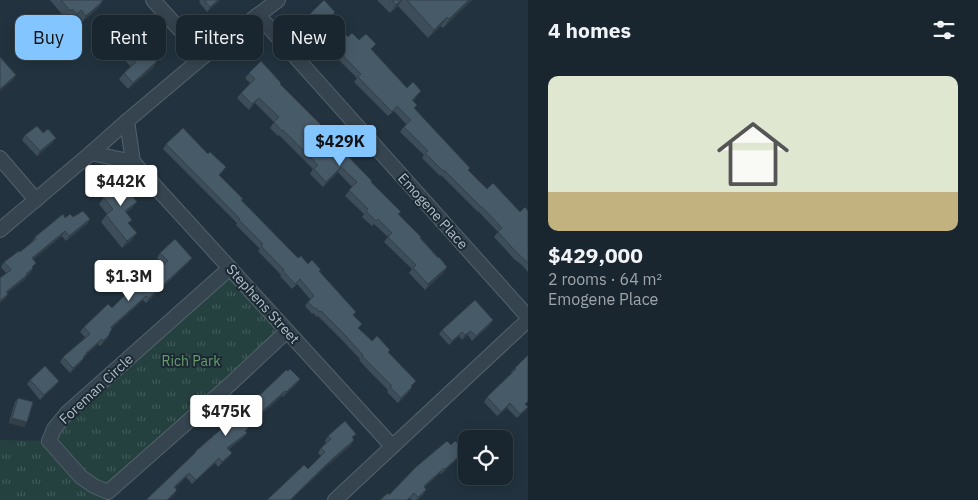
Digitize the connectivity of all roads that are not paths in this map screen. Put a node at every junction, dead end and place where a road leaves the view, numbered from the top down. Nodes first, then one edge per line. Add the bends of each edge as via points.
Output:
1 (153, 0) edge
2 (278, 0) edge
3 (258, 15) edge
4 (263, 21) edge
5 (176, 25) edge
6 (199, 60) edge
7 (126, 121) junction
8 (91, 153) junction
9 (0, 158) edge
10 (133, 162) junction
11 (36, 200) junction
12 (0, 230) edge
13 (230, 268) junction
14 (528, 319) edge
15 (287, 331) junction
16 (392, 446) junction
17 (335, 500) edge

1 - 5 street
2 - 3 street
4 - 14 street, Emogene Place
6 - 7 street
7 - 8 street
7 - 10 street
8 - 10 street
8 - 11 street
9 - 11 street
10 - 13 street, Stephens Street
11 - 12 street
13 - 15 street, Stephens Street
13 - 15 street, Foreman Circle via 67,413 54,429 49,441 81,477 108,492
14 - 16 street
15 - 16 street, Stephens Street
16 - 17 street

